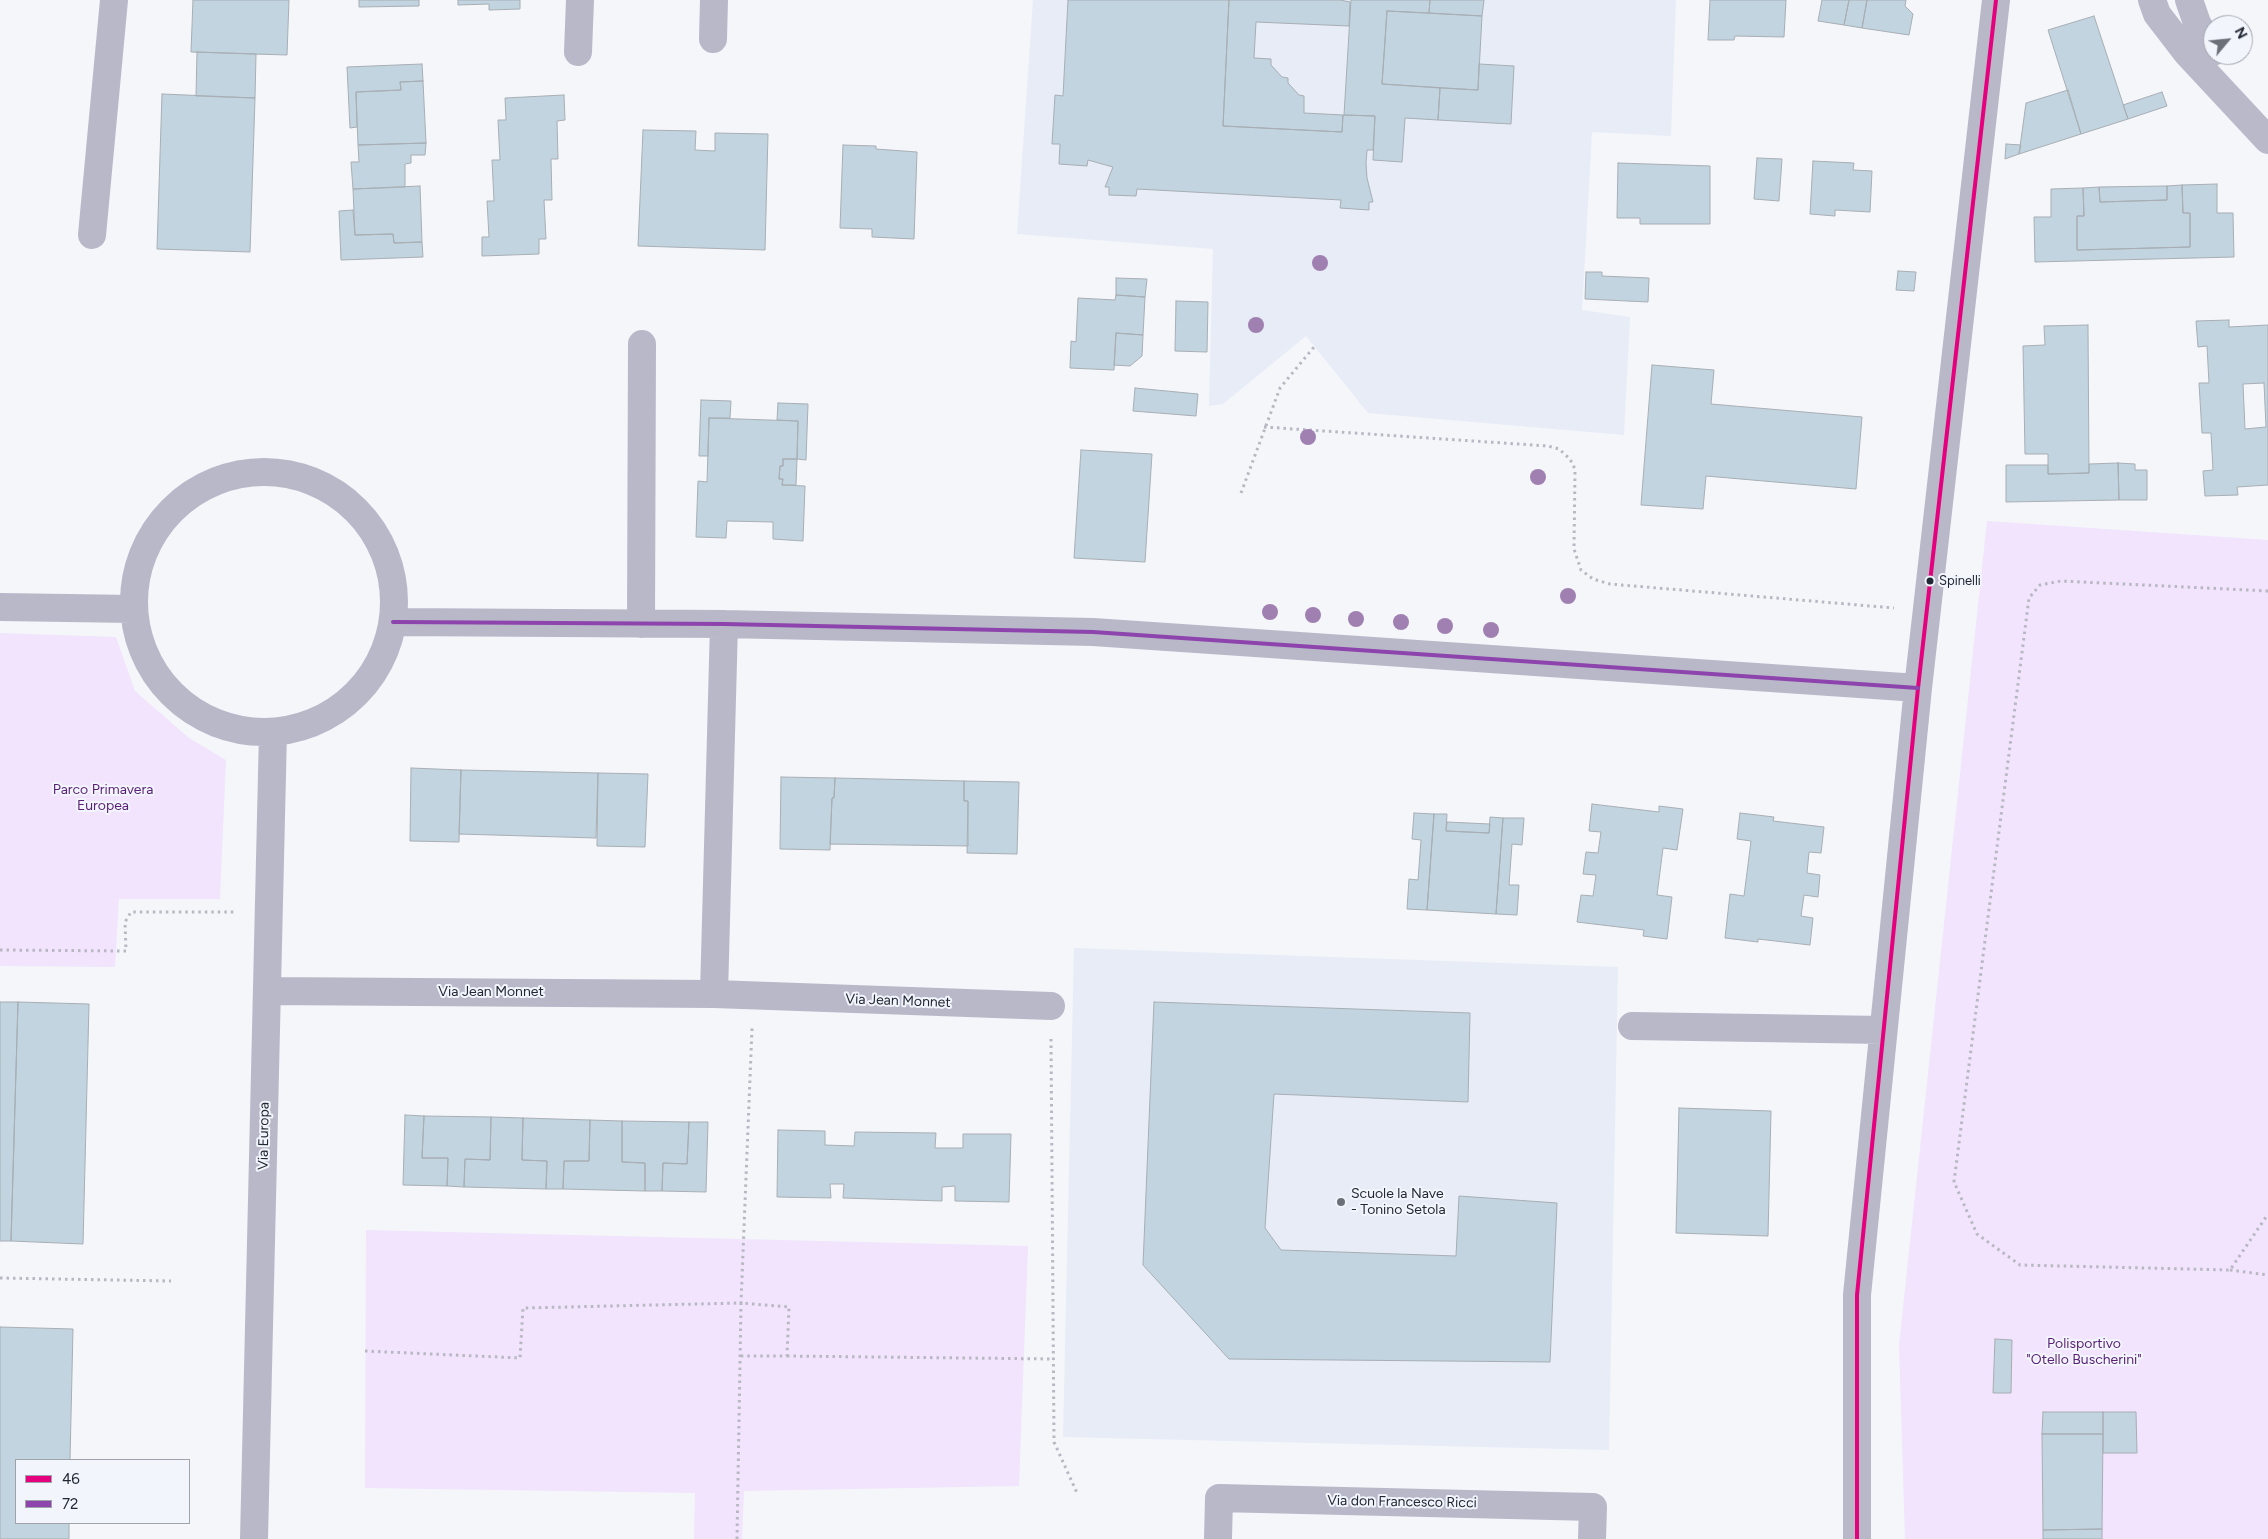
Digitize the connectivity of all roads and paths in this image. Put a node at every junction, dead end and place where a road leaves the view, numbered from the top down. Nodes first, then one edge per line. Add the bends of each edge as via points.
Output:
1 (114, 0) edge
2 (580, 0) edge
3 (714, 0) edge
4 (1996, 0) edge
5 (2152, 0) edge
6 (2189, 0) edge
7 (2203, 35) edge
8 (714, 40) dead end
9 (578, 52) dead end
10 (2220, 65) edge
11 (2251, 119) junction
12 (2268, 140) edge
13 (92, 235) dead end
14 (642, 344) dead end
15 (1314, 348) dead end
16 (1264, 427) junction
17 (1241, 493) dead end
18 (2268, 591) edge
19 (0, 607) edge
20 (133, 609) junction
21 (1927, 611) junction
22 (393, 622) junction
23 (641, 624) junction
24 (724, 624) junction
25 (1918, 688) junction
26 (273, 732) junction
27 (269, 912) junction
28 (0, 950) edge
29 (268, 991) junction
30 (714, 994) junction
31 (753, 995) junction
32 (1051, 1006) joint
33 (1632, 1026) dead end
34 (1883, 1030) junction
35 (2268, 1214) edge
36 (2230, 1270) junction
37 (2268, 1275) edge
38 (0, 1278) edge
39 (171, 1280) dead end
40 (740, 1303) junction
41 (366, 1351) dead end
42 (741, 1356) junction
43 (787, 1356) junction
44 (1054, 1359) junction
45 (1077, 1493) dead end
46 (254, 1539) edge
47 (737, 1539) edge
48 (1218, 1539) edge
49 (1592, 1539) edge
50 (1857, 1539) edge

1 - 13 street
2 - 9 street
3 - 8 street
4 - 21 street
5 - 11 main road via 2157,14 2187,53
6 - 7 main road
10 - 11 main road
11 - 12 main road
14 - 23 street
15 - 16 path via 1280,388
16 - 17 path
16 - 21 path via 1559,449 1575,469 1574,549 1581,570 1593,579 1610,584
18 - 36 path via 2061,581 2040,585 2029,598 1954,1182 1977,1234 2020,1265
19 - 20 street
20 - 22 street via 141,560 153,533 178,503 212,482 250,472 280,473 327,487 358,512 382,544 393,582
20 - 26 street via 143,650 164,685 176,696 195,712 233,729
21 - 25 street
22 - 23 street
22 - 26 street via 380,663 353,698 316,722
23 - 24 street
24 - 25 street via 1093,632
24 - 30 street
25 - 34 street
26 - 27 street, Via Europa
27 - 28 path via 131,912 125,922 126,951
27 - 29 street, Via Europa
29 - 30 street, Via Jean Monnet
29 - 46 street, Via Europa
30 - 31 street, Via Jean Monnet
31 - 32 street, Via Jean Monnet
31 - 40 path
32 - 44 path
33 - 34 street
34 - 50 street via 1857,1295
35 - 36 path
36 - 37 path
38 - 39 path
40 - 41 path via 523,1308 520,1358
40 - 42 path
40 - 43 path via 789,1307
42 - 43 path
42 - 47 path
43 - 44 path
44 - 45 path via 1054,1442
48 - 49 street, Via don Francesco Ricci via 1219,1498 1593,1507

